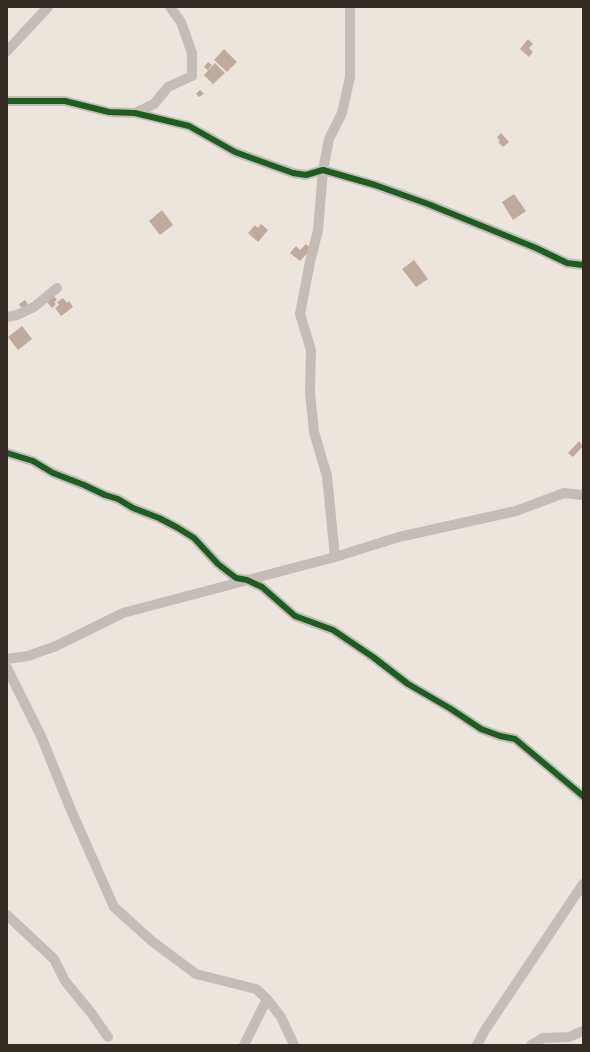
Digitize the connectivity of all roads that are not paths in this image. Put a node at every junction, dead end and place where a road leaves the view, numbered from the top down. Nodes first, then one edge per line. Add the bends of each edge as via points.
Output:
1 (48, 7) edge
2 (170, 7) edge
3 (350, 7) edge
4 (7, 51) edge
5 (7, 101) edge
6 (135, 112) junction
7 (323, 170) junction
8 (583, 265) edge
9 (57, 288) dead end
10 (7, 317) edge
11 (7, 453) edge
12 (583, 496) edge
13 (335, 557) junction
14 (247, 580) junction
15 (7, 658) edge
16 (7, 668) edge
17 (583, 796) edge
18 (583, 884) edge
19 (7, 915) edge
20 (268, 999) junction
21 (583, 1031) edge
22 (108, 1037) dead end
23 (244, 1045) edge
24 (294, 1045) edge
25 (477, 1045) edge
26 (531, 1045) edge

1 - 4 street
2 - 6 street via 181,22 192,53 192,76 168,87 154,104
3 - 7 street via 350,77 342,113 328,139
5 - 6 street via 65,100 109,112
6 - 7 street via 189,126 235,152 293,173 306,175
7 - 8 street via 428,204 567,263
7 - 13 street via 318,230 300,314 311,350 310,393 314,432 327,476
9 - 10 street via 34,308
11 - 14 street via 33,461 53,473 105,496 118,499 178,528 194,538 218,564 236,578
12 - 13 street via 564,493 516,511 399,537
13 - 14 street
14 - 15 street via 124,613 56,646 28,656
14 - 17 street via 262,587 295,616 332,630 408,684 481,729 515,739
16 - 20 street via 40,736 114,907 153,942 196,974 256,989
18 - 25 street
19 - 22 street via 54,959 65,981
20 - 23 street
20 - 24 street via 281,1017
21 - 26 street via 569,1037 543,1038

